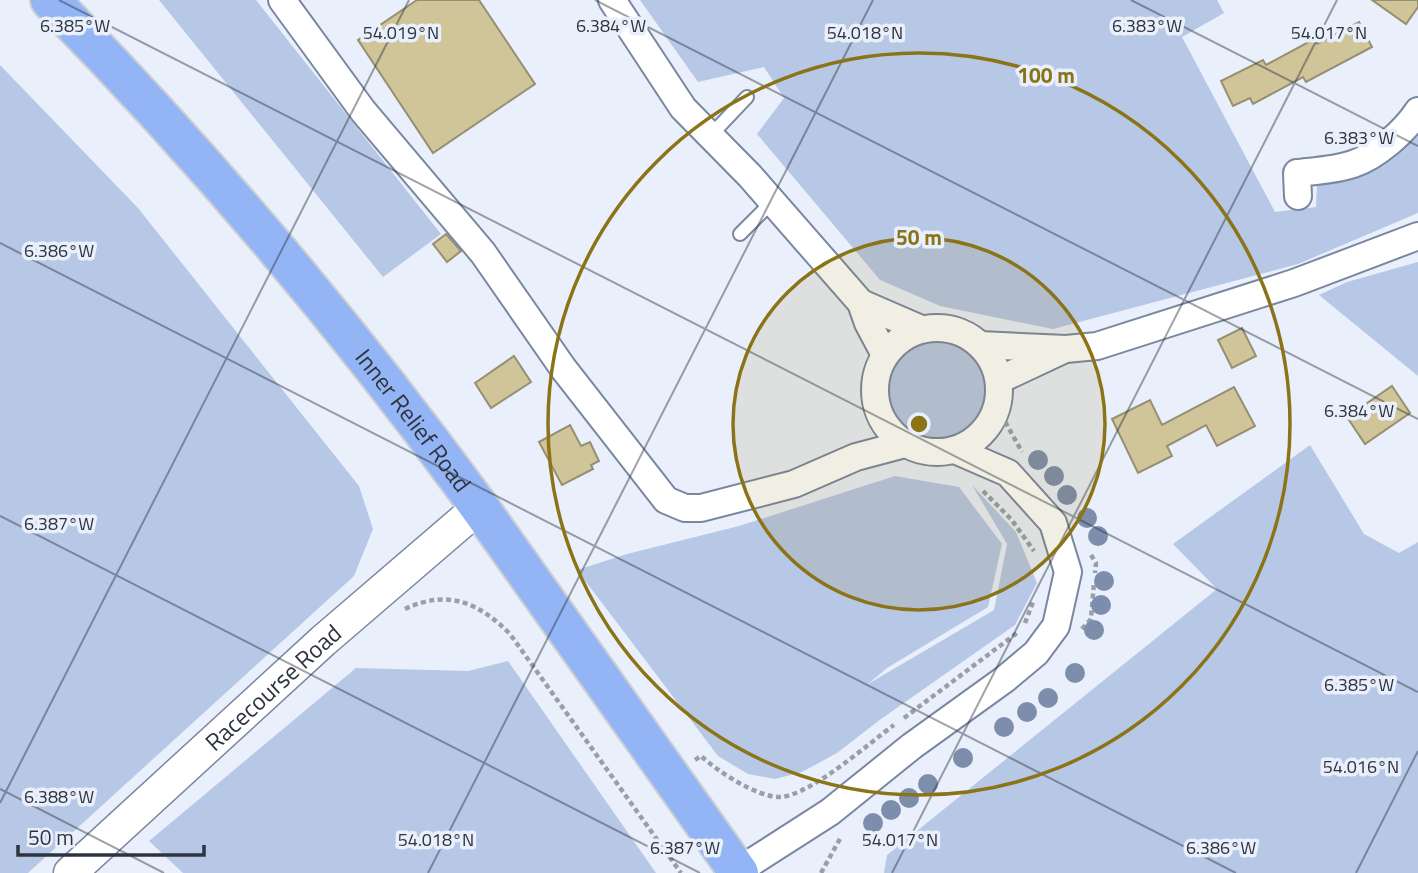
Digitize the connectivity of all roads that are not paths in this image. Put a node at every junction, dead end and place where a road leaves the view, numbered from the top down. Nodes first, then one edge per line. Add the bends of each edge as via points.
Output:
1 (50, 0) edge
2 (282, 0) edge
3 (612, 0) edge
4 (747, 97) dead end
5 (1418, 111) edge
6 (710, 136) junction
7 (1298, 195) dead end
8 (772, 202) junction
9 (740, 234) dead end
10 (1418, 236) edge
11 (862, 303) junction
12 (921, 329) junction
13 (980, 345) junction
14 (1066, 349) junction
15 (885, 355) junction
16 (999, 380) junction
17 (878, 411) junction
18 (993, 415) junction
19 (905, 444) junction
20 (948, 451) junction
21 (856, 457) junction
22 (1018, 467) junction
23 (479, 507) junction
24 (739, 872) edge
25 (70, 873) edge

1 - 23 main road, Inner Relief Road via 155,110 292,270
2 - 21 street via 363,111 484,253 563,368 666,500 685,508 701,508 794,484
3 - 6 street via 683,108
4 - 6 lane
5 - 7 street via 1379,149 1355,164 1297,173
6 - 8 street
8 - 9 lane
8 - 11 street
10 - 14 street via 1170,325 1097,346
11 - 12 street
11 - 15 street
12 - 13 street via 942,327 963,333
12 - 15 street via 901,339
13 - 14 street
13 - 16 street
14 - 16 street
15 - 17 street via 874,392
16 - 18 street
17 - 19 street via 889,430
17 - 21 street
18 - 20 street via 981,435
18 - 22 street
19 - 20 street via 923,451
19 - 21 street
20 - 22 street
22 - 24 street via 1053,523 1068,572 1056,626 1036,653 1004,679 830,812
23 - 24 main road, Inner Relief Road
23 - 25 street, Racecourse Road via 332,633

